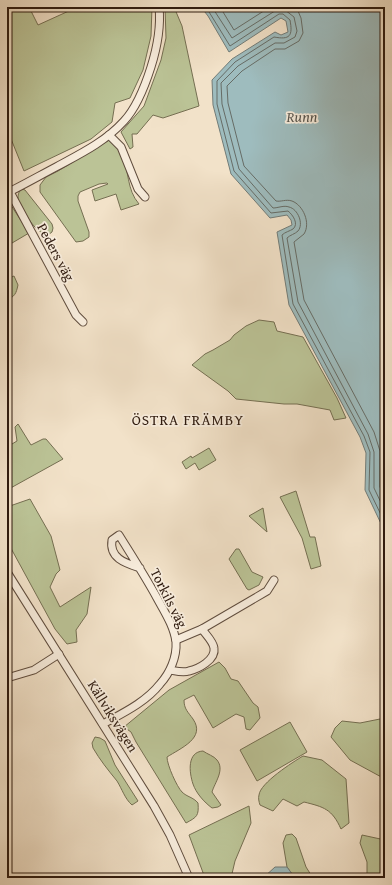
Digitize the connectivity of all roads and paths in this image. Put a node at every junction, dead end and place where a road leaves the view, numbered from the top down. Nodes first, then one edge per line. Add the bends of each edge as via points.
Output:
1 (158, 7) edge
2 (109, 135) junction
3 (8, 193) edge
4 (145, 197) dead end
5 (83, 322) dead end
6 (140, 568) junction
7 (7, 572) edge
8 (274, 580) dead end
9 (202, 629) junction
10 (176, 640) junction
11 (59, 654) junction
12 (170, 670) junction
13 (7, 678) edge
14 (103, 724) junction
15 (189, 878) edge

1 - 2 street via 159,34 148,77 130,114
2 - 3 street via 93,147
2 - 4 street via 121,147 138,189
3 - 5 street, Peders väg via 76,315
6 - 6 street, Torkils väg via 125,562 113,553 112,540 119,535
6 - 10 street, Torkils väg via 168,617
7 - 11 street, Källviksvägen
8 - 9 street, Torkils väg via 267,590
9 - 10 street, Torkils väg
9 - 12 street, Torkils väg via 213,645 213,655 208,661 187,672
10 - 12 street, Torkils väg
11 - 13 street via 34,670
11 - 14 street, Källviksvägen
12 - 14 street, Torkils väg via 161,684 148,696
14 - 15 street, Källviksvägen via 156,810

